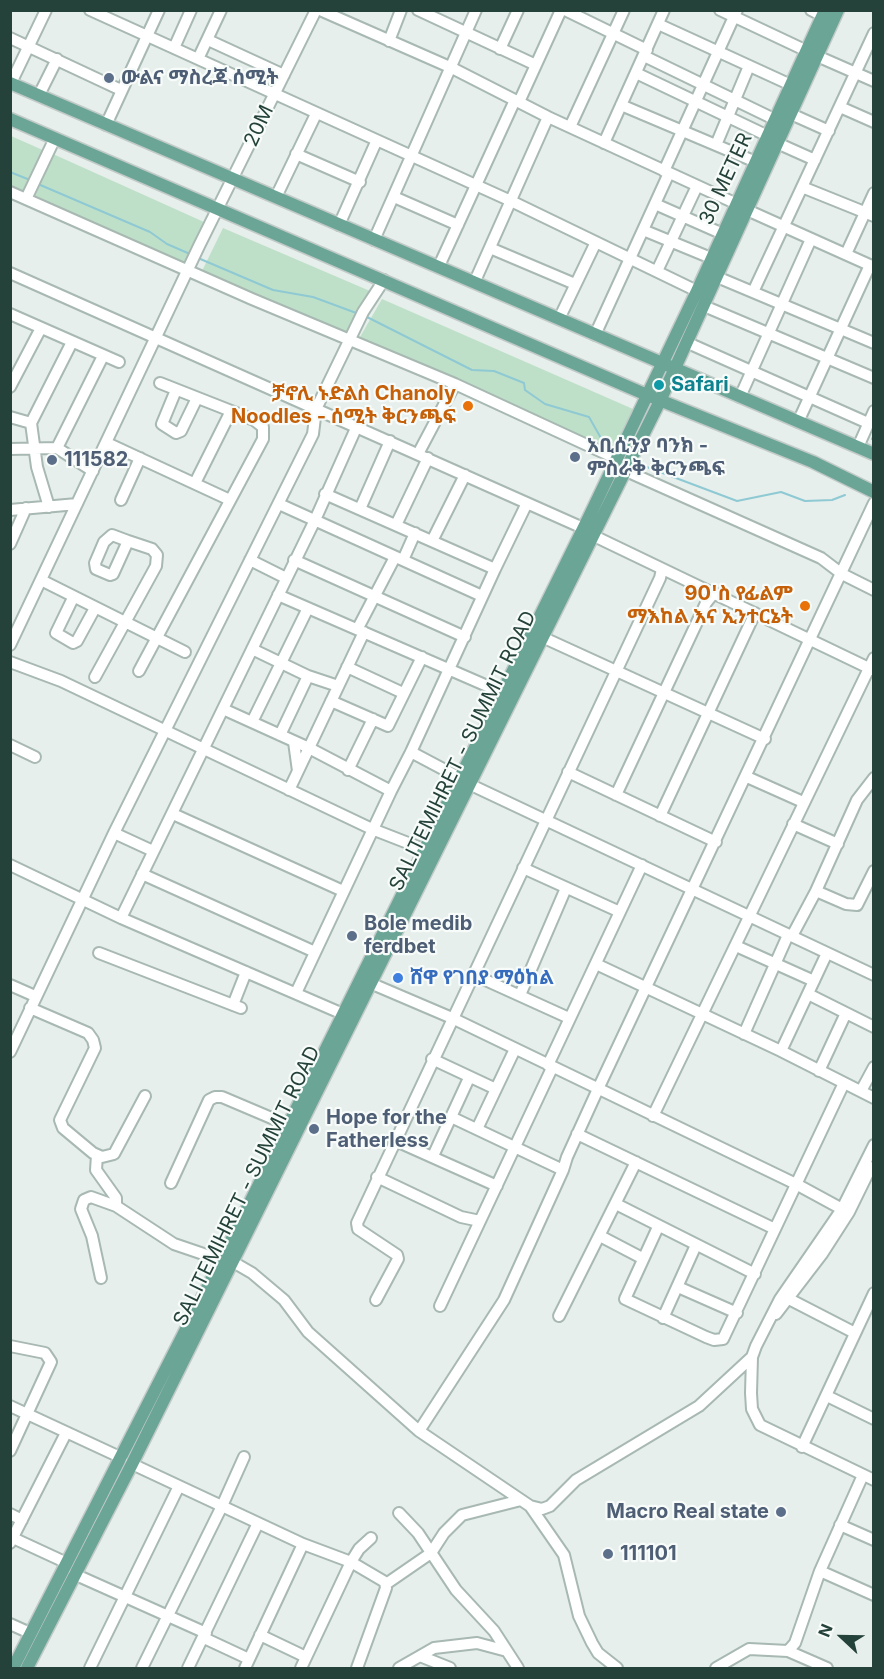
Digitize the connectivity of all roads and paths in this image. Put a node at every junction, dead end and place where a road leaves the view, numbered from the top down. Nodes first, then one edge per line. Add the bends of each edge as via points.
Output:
1 (46, 10) edge
2 (90, 10) edge
3 (159, 10) edge
4 (191, 10) edge
5 (221, 10) edge
6 (318, 10) edge
7 (401, 10) edge
8 (418, 10) edge
9 (476, 10) edge
10 (518, 10) edge
11 (563, 10) edge
12 (624, 10) edge
13 (664, 10) edge
14 (720, 10) edge
15 (811, 10) edge
16 (838, 10) edge
17 (824, 13) edge
18 (736, 14) edge
19 (658, 24) junction
20 (466, 34) junction
21 (148, 35) junction
22 (613, 35) junction
23 (10, 38) edge
24 (872, 39) edge
25 (208, 40) junction
26 (389, 41) junction
27 (28, 45) junction
28 (174, 48) junction
29 (500, 49) junction
30 (718, 52) junction
31 (645, 53) junction
32 (812, 54) junction
33 (57, 59) junction
34 (198, 59) junction
35 (536, 65) junction
36 (749, 66) junction
37 (452, 68) junction
38 (636, 73) junction
39 (855, 73) junction
40 (284, 75) junction
41 (873, 81) edge
42 (11, 83) edge
43 (703, 84) junction
44 (791, 85) junction
45 (122, 90) junction
46 (39, 95) junction
47 (274, 95) junction
48 (735, 100) junction
49 (517, 101) junction
50 (696, 101) junction
51 (621, 105) junction
52 (840, 107) junction
53 (316, 114) junction
54 (791, 114) junction
55 (548, 117) junction
56 (728, 117) junction
57 (10, 119) edge
58 (776, 120) junction
59 (873, 122) edge
60 (106, 125) junction
61 (570, 127) junction
62 (829, 130) junction
63 (682, 131) junction
64 (55, 138) junction
65 (773, 140) junction
66 (376, 142) junction
67 (604, 143) junction
68 (716, 145) junction
69 (296, 154) junction
70 (412, 158) junction
71 (815, 159) junction
72 (756, 162) junction
73 (666, 172) junction
74 (234, 179) junction
75 (360, 182) junction
76 (476, 186) junction
77 (697, 186) junction
78 (802, 187) junction
79 (10, 192) edge
80 (873, 193) edge
81 (276, 197) junction
82 (394, 197) junction
83 (27, 199) junction
84 (511, 201) junction
85 (655, 204) junction
86 (742, 207) junction
87 (219, 210) junction
88 (869, 214) edge
89 (683, 216) junction
90 (339, 225) junction
91 (458, 225) junction
92 (783, 227) junction
93 (643, 230) junction
94 (723, 234) junction
95 (811, 239) junction
96 (375, 240) junction
97 (671, 241) junction
98 (596, 242) junction
99 (490, 248) junction
100 (846, 254) junction
101 (630, 258) junction
102 (711, 258) junction
103 (190, 266) junction
104 (872, 266) edge
105 (439, 267) junction
106 (657, 271) junction
107 (10, 273) edge
108 (717, 277) junction
109 (384, 280) junction
110 (475, 281) junction
111 (575, 284) junction
112 (697, 291) junction
113 (753, 292) junction
114 (782, 304) junction
115 (704, 306) junction
116 (11, 317) edge
117 (559, 319) junction
118 (41, 328) junction
119 (841, 329) junction
120 (769, 334) junction
121 (595, 335) junction
122 (157, 339) junction
123 (350, 339) junction
124 (72, 342) junction
125 (688, 343) junction
126 (873, 343) edge
127 (103, 356) junction
128 (827, 358) junction
129 (119, 362) dead end
130 (662, 364) junction
131 (675, 369) junction
132 (752, 370) junction
133 (873, 378) edge
134 (160, 383) dead end
135 (456, 384) junction
136 (10, 387) edge
137 (176, 390) junction
138 (647, 395) junction
139 (810, 396) junction
140 (740, 397) junction
141 (197, 398) junction
142 (660, 401) junction
143 (316, 409) junction
144 (231, 411) junction
145 (873, 411) edge
146 (10, 417) edge
147 (798, 422) junction
148 (32, 423) junction
149 (868, 423) junction
150 (357, 426) junction
151 (390, 441) junction
152 (107, 443) junction
153 (858, 447) junction
154 (57, 448) junction
155 (10, 449) edge
156 (34, 449) junction
157 (873, 454) edge
158 (423, 456) junction
159 (140, 458) junction
160 (615, 458) junction
161 (624, 470) junction
162 (93, 471) junction
163 (465, 475) junction
164 (195, 483) junction
165 (873, 492) edge
166 (325, 494) junction
167 (230, 500) junction
168 (121, 501) dead end
169 (527, 503) junction
170 (873, 503) edge
171 (77, 504) junction
172 (279, 504) junction
173 (49, 507) junction
174 (26, 508) junction
175 (360, 509) junction
176 (10, 510) edge
177 (315, 520) junction
178 (396, 525) junction
179 (588, 527) junction
180 (415, 533) junction
181 (128, 541) dead end
182 (432, 541) junction
183 (10, 544) edge
184 (399, 558) junction
185 (250, 560) junction
186 (294, 560) junction
187 (495, 569) junction
188 (662, 569) junction
189 (842, 574) junction
190 (286, 578) junction
191 (41, 580) junction
192 (873, 590) edge
193 (714, 593) junction
194 (278, 595) junction
195 (375, 596) junction
196 (482, 596) junction
197 (73, 598) junction
198 (95, 608) junction
199 (308, 609) junction
200 (755, 613) junction
201 (126, 622) junction
202 (361, 630) junction
203 (465, 637) junction
204 (542, 637) junction
205 (159, 638) junction
206 (810, 640) junction
207 (10, 645) edge
208 (252, 649) junction
209 (185, 652) dead end
210 (422, 657) junction
211 (10, 662) edge
212 (280, 663) junction
213 (872, 665) edge
214 (347, 668) junction
215 (449, 668) junction
216 (140, 671) dead end
217 (615, 671) junction
218 (308, 676) junction
219 (95, 677) dead end
220 (338, 686) junction
221 (501, 692) junction
222 (403, 693) junction
223 (665, 693) junction
224 (331, 700) junction
225 (223, 709) junction
226 (709, 713) junction
227 (373, 719) junction
228 (252, 722) junction
229 (164, 732) junction
230 (280, 735) junction
231 (765, 739) junction
232 (294, 742) junction
233 (10, 745) edge
234 (309, 748) junction
235 (202, 750) junction
236 (411, 752) junction
237 (36, 757) dead end
238 (348, 770) junction
239 (298, 771) junction
240 (568, 772) junction
241 (747, 777) junction
242 (873, 778) edge
243 (464, 781) junction
244 (289, 790) junction
245 (391, 791) junction
246 (869, 791) edge
247 (616, 795) junction
248 (803, 802) junction
249 (173, 814) junction
250 (660, 816) junction
251 (545, 821) junction
252 (793, 824) junction
253 (372, 828) junction
254 (114, 833) junction
255 (716, 842) junction
256 (838, 844) junction
257 (153, 851) junction
258 (430, 852) junction
259 (10, 865) edge
260 (642, 865) junction
261 (523, 868) junction
262 (873, 871) edge
263 (142, 874) junction
264 (566, 888) junction
265 (693, 890) junction
266 (343, 891) junction
267 (816, 891) junction
268 (82, 898) junction
269 (620, 912) junction
270 (750, 917) junction
271 (121, 918) junction
272 (790, 936) junction
273 (736, 946) junction
274 (315, 952) junction
275 (99, 953) dead end
276 (827, 953) junction
277 (596, 964) junction
278 (775, 964) junction
279 (246, 972) junction
280 (472, 974) junction
281 (873, 975) edge
282 (814, 981) junction
283 (370, 983) junction
284 (10, 986) edge
285 (647, 988) junction
286 (296, 993) junction
287 (808, 994) junction
288 (520, 995) junction
289 (35, 996) junction
290 (30, 1008) junction
291 (846, 1013) junction
292 (343, 1014) junction
293 (703, 1014) junction
294 (452, 1018) junction
295 (569, 1018) junction
296 (873, 1027) edge
297 (744, 1034) junction
298 (11, 1048) edge
299 (515, 1049) junction
300 (781, 1051) junction
301 (432, 1059) junction
302 (550, 1067) junction
303 (873, 1067) edge
304 (819, 1071) junction
305 (469, 1078) junction
306 (844, 1083) junction
307 (496, 1089) junction
308 (598, 1089) junction
309 (861, 1090) junction
310 (145, 1096) dead end
311 (873, 1098) edge
312 (653, 1116) junction
313 (451, 1117) junction
314 (288, 1125) junction
315 (477, 1128) junction
316 (577, 1134) junction
317 (394, 1140) junction
318 (873, 1145) edge
319 (515, 1148) junction
320 (97, 1155) junction
321 (433, 1156) junction
322 (636, 1162) junction
323 (873, 1162) edge
324 (563, 1170) junction
325 (377, 1178) junction
326 (171, 1183) dead end
327 (796, 1184) junction
328 (497, 1186) junction
329 (615, 1204) junction
330 (116, 1206) junction
331 (842, 1209) junction
332 (480, 1221) junction
333 (658, 1227) junction
334 (775, 1229) junction
335 (600, 1236) junction
336 (696, 1245) junction
337 (228, 1258) junction
338 (642, 1258) junction
339 (755, 1274) junction
340 (101, 1278) dead end
341 (678, 1287) junction
342 (873, 1296) edge
343 (789, 1299) junction
344 (376, 1300) dead end
345 (440, 1306) dead end
346 (737, 1313) junction
347 (559, 1316) dead end
348 (663, 1318) junction
349 (771, 1319) junction
350 (855, 1332) junction
351 (10, 1346) edge
352 (752, 1357) junction
353 (827, 1396) junction
354 (10, 1406) edge
355 (28, 1414) junction
356 (873, 1419) edge
357 (419, 1431) junction
358 (66, 1433) junction
359 (802, 1447) junction
360 (10, 1451) edge
361 (244, 1457) dead end
362 (127, 1461) junction
363 (868, 1478) edge
364 (179, 1486) junction
365 (525, 1503) junction
366 (222, 1506) junction
367 (399, 1513) dead end
368 (10, 1514) edge
369 (22, 1520) junction
370 (258, 1523) junction
371 (840, 1525) junction
372 (371, 1538) dead end
373 (873, 1540) edge
374 (12, 1541) edge
375 (303, 1544) junction
376 (431, 1553) junction
377 (351, 1562) junction
378 (67, 1563) junction
379 (820, 1570) junction
380 (74, 1574) junction
381 (387, 1584) junction
382 (873, 1595) edge
383 (125, 1597) junction
384 (168, 1616) junction
385 (10, 1624) edge
386 (30, 1633) junction
387 (260, 1635) junction
388 (205, 1636) junction
389 (788, 1651) junction
390 (507, 1652) junction
391 (420, 1656) junction
392 (306, 1657) junction
393 (247, 1664) edge
394 (13, 1668) edge
395 (27, 1668) edge
396 (90, 1668) edge
397 (142, 1668) edge
398 (188, 1668) edge
399 (301, 1668) edge
400 (357, 1668) edge
401 (399, 1668) edge
402 (450, 1668) edge
403 (519, 1668) edge
404 (617, 1668) edge
405 (716, 1668) edge
406 (827, 1668) edge

1 - 27 street
2 - 21 street
3 - 21 street
4 - 28 street
5 - 25 street
6 - 26 street
6 - 40 street, 20M
7 - 26 street
8 - 20 street
9 - 20 street
10 - 29 street
11 - 22 street
11 - 35 street
12 - 22 street
13 - 19 street
14 - 18 street
15 - 17 street
16 - 32 main road
17 - 32 main road, 30 METER
18 - 30 street
18 - 32 street
19 - 30 street
19 - 31 street
20 - 29 street
20 - 37 street
21 - 28 street
21 - 45 street
22 - 31 street
22 - 61 street
23 - 27 street
24 - 39 street
25 - 34 street
25 - 40 street
26 - 37 street
27 - 33 street
27 - 42 street
28 - 34 street
29 - 35 street
30 - 36 street
30 - 43 street
31 - 38 street
31 - 43 street
32 - 39 street
32 - 44 main road, 30 METER
32 - 54 main road
33 - 45 street
33 - 46 street
34 - 47 street
35 - 49 street
36 - 44 street
36 - 48 street
37 - 49 street
37 - 70 street
38 - 50 street
38 - 51 street
39 - 41 street
39 - 52 street
40 - 47 street, 20M
42 - 46 main road
43 - 48 street
43 - 50 street
44 - 58 main road, 30 METER
45 - 60 street
46 - 60 main road
47 - 53 street
47 - 74 street, 20M
48 - 56 street
48 - 58 street
49 - 55 street
49 - 76 street
50 - 56 street
50 - 63 street
51 - 63 street
51 - 67 street
52 - 59 street
52 - 62 street
53 - 66 street
53 - 69 street
54 - 62 street
54 - 65 main road
55 - 61 street
55 - 84 street
56 - 65 street
56 - 68 street
57 - 64 main road
58 - 65 main road, 30 METER
60 - 74 main road
61 - 67 street
62 - 71 street
63 - 68 street
63 - 73 street
64 - 83 street
64 - 87 main road
65 - 71 street
65 - 72 main road, 30 METER
65 - 86 main road
66 - 70 street
66 - 75 street
67 - 73 street
68 - 72 street
69 - 75 street
69 - 81 street
70 - 76 street
70 - 82 street
71 - 78 street
72 - 86 main road, 30 METER
73 - 77 street
73 - 85 street
74 - 81 main road
74 - 87 street, 20M
75 - 90 street
76 - 84 street
76 - 91 street
77 - 86 street
77 - 89 street
78 - 88 street
78 - 92 street
79 - 83 street
80 - 88 street
81 - 90 main road
82 - 91 street
82 - 96 street
83 - 103 street
84 - 98 street
84 - 99 street
85 - 89 street
85 - 93 street
86 - 92 street
86 - 94 main road, 30 METER
86 - 108 main road, 30 METER
87 - 103 street, 20M
87 - 109 main road
88 - 100 street
89 - 94 street
89 - 97 street
90 - 96 main road
91 - 105 street
92 - 95 street
92 - 113 street
93 - 97 street
93 - 101 street
94 - 102 main road, 30 METER
95 - 100 street
95 - 114 street
96 - 105 main road
97 - 102 street
97 - 106 street
98 - 101 street
98 - 111 street
99 - 110 street
99 - 111 street
100 - 104 street
101 - 106 street
101 - 121 street
102 - 112 main road, 30 METER
103 - 122 street, 20M
103 - 123 street
104 - 119 street
105 - 110 main road
106 - 112 street
107 - 122 street
108 - 113 street
108 - 115 main road, 30 METER
109 - 123 street
109 - 138 main road
110 - 117 main road
111 - 117 street
112 - 130 main road, 30 METER
113 - 114 street
114 - 119 street
114 - 120 street
115 - 120 street
115 - 125 main road, 30 METER
116 - 118 street
117 - 121 main road
118 - 124 street
118 - 136 street
119 - 126 street
119 - 128 street
120 - 128 street
120 - 132 street
121 - 130 main road
122 - 143 street
122 - 152 street, 20M
123 - 135 street
123 - 143 street
124 - 127 street
124 - 148 street
125 - 131 main road, 30 METER
125 - 132 street
127 - 129 street
127 - 154 street
128 - 133 street
128 - 139 street
130 - 131 main road
130 - 138 main road, 30 METER
131 - 140 main road
131 - 142 main road
132 - 139 street
132 - 140 street
134 - 137 street
135 - 158 street
135 - 160 street
137 - 141 street
137 - 141 street via 162,424 176,432 181,431
138 - 142 main road
138 - 160 main road, 30 METER
139 - 147 street
139 - 149 street
140 - 147 main road
141 - 144 street
142 - 161 main road, SALITEMIHRET - SUMMIT ROAD
142 - 165 main road via 813,462
143 - 150 street
143 - 172 street via 313,434
144 - 164 street
144 - 167 street via 254,420 263,428 263,439
145 - 149 street
146 - 148 street
147 - 153 main road
148 - 156 street
149 - 153 street
150 - 151 street
150 - 166 street
151 - 158 street
151 - 175 street
152 - 159 street
152 - 162 street, 20M
153 - 157 main road
154 - 156 street
154 - 162 street
155 - 156 street
156 - 173 street
158 - 163 street
158 - 178 street
159 - 164 street
159 - 168 street
160 - 179 main road, SALITEMIHRET - SUMMIT ROAD
161 - 179 main road, SALITEMIHRET - SUMMIT ROAD
161 - 189 street via 821,558
162 - 171 street, 20M
163 - 169 street
163 - 182 street
164 - 167 street
166 - 175 street
166 - 177 street
167 - 205 street
169 - 179 street
169 - 187 street
170 - 189 street
171 - 173 street
171 - 191 street, 20M
172 - 177 street
172 - 185 street
173 - 174 street
174 - 176 street
174 - 183 street
175 - 178 street
177 - 184 street
177 - 186 street
178 - 180 street
179 - 188 street
179 - 204 main road, SALITEMIHRET - SUMMIT ROAD
179 - 221 main road
180 - 182 street
180 - 184 street
181 - 201 street via 152,549 157,555 156,566
182 - 187 street
184 - 195 street
184 - 196 street
185 - 190 street
185 - 229 street
186 - 190 street
186 - 195 street
187 - 196 street
188 - 193 street
188 - 217 street
189 - 192 street
189 - 206 street
190 - 194 street
191 - 197 street
191 - 207 street, 20M
193 - 200 street
193 - 223 street
194 - 199 street
194 - 208 street
195 - 202 street
195 - 203 street
196 - 203 street
197 - 198 street
197 - 198 street via 57,629 58,636 76,643
198 - 201 street
199 - 202 street
199 - 212 street
200 - 206 street
200 - 226 street
201 - 205 street
201 - 219 street
202 - 210 street
202 - 214 street
203 - 215 street
204 - 217 street
204 - 243 main road, SALITEMIHRET - SUMMIT ROAD
205 - 209 street
205 - 216 street
206 - 213 street
206 - 231 street
208 - 212 street
208 - 225 street
210 - 215 street
210 - 222 street
211 - 229 street via 117,707
212 - 218 street
212 - 228 street
213 - 248 street
214 - 220 street
214 - 222 street
215 - 221 street
215 - 236 street
217 - 223 street
217 - 240 street
218 - 220 street
218 - 230 street
220 - 224 street
221 - 243 main road
222 - 227 street via 390,724
223 - 226 street
223 - 247 street
224 - 227 street
224 - 234 street
225 - 228 street
225 - 235 street
226 - 231 street
226 - 250 street
227 - 238 street
228 - 230 street
229 - 235 street
229 - 254 street
230 - 232 street
231 - 241 street
232 - 234 street
232 - 239 street
233 - 237 street
234 - 238 street
234 - 239 street
235 - 244 street
235 - 249 street
236 - 243 street
236 - 245 street
238 - 245 street
239 - 244 street
240 - 247 street
240 - 251 street
241 - 248 street
241 - 255 street
242 - 246 street
243 - 251 street
243 - 258 main road, SALITEMIHRET - SUMMIT ROAD
244 - 253 street
245 - 253 street
246 - 256 street
247 - 250 street
248 - 252 street
249 - 257 street
249 - 266 street
250 - 255 street
251 - 260 street
251 - 261 street
252 - 256 street
252 - 270 street
253 - 258 street
253 - 266 street
254 - 257 street
254 - 268 street
255 - 265 street
256 - 267 street
257 - 263 street
258 - 283 main road, SALITEMIHRET - SUMMIT ROAD
258 - 292 main road
259 - 268 street
260 - 265 street
260 - 269 street
261 - 264 street
261 - 280 street
262 - 267 street via 857,905
263 - 271 street
263 - 274 street
264 - 269 street
264 - 288 street
265 - 270 street
265 - 285 street
266 - 274 street
267 - 272 street
268 - 271 street
268 - 289 street
269 - 277 street
270 - 272 street
270 - 273 street
271 - 279 street
272 - 276 street
272 - 278 street
273 - 278 street
273 - 293 street
274 - 286 street
275 - 279 street via 237,1007
276 - 281 street
276 - 282 street
277 - 285 street
277 - 295 street
278 - 282 street
278 - 297 street
279 - 286 street
280 - 288 street
280 - 294 street
282 - 287 street
283 - 294 street
283 - 337 main road, SALITEMIHRET - SUMMIT ROAD
284 - 289 street
285 - 293 street
285 - 308 street
286 - 292 street
287 - 291 street
287 - 300 street
288 - 295 street
289 - 290 street
290 - 298 street
290 - 320 street via 88,1033 93,1040 95,1048 60,1124
291 - 296 street
291 - 304 street
292 - 314 main road
293 - 297 street
293 - 312 street
294 - 299 street
294 - 301 street
295 - 302 street
297 - 300 street
299 - 302 street
299 - 307 street
300 - 304 street
301 - 305 street
301 - 317 street
302 - 308 street
302 - 319 street
303 - 309 street
304 - 306 street
305 - 307 street
305 - 313 street
306 - 309 street
306 - 327 street
307 - 315 street
308 - 312 street
308 - 316 street
309 - 311 street
310 - 320 street via 114,1154
312 - 327 street
313 - 315 street
313 - 321 street
314 - 326 street via 215,1097 209,1100
314 - 337 main road
315 - 319 street
316 - 322 street
316 - 324 street
317 - 321 street
317 - 325 street
318 - 331 street
319 - 324 street
319 - 328 street
320 - 330 street via 96,1170 116,1198
321 - 328 street
322 - 329 street
322 - 334 street
323 - 343 street via 849,1212
324 - 357 street via 504,1300
325 - 332 street via 461,1217
325 - 344 street via 358,1228 398,1258
327 - 331 street
327 - 334 street
328 - 332 street
329 - 333 street
329 - 335 street
330 - 337 street via 174,1244
330 - 340 street via 91,1197 84,1200 81,1209 92,1236
331 - 349 street via 780,1299
332 - 345 street
333 - 336 street
333 - 338 street
334 - 339 street
335 - 338 street
335 - 347 street
336 - 339 street
336 - 341 street
337 - 357 street via 284,1300 308,1332
337 - 362 main road, SALITEMIHRET - SUMMIT ROAD
338 - 348 street via 625,1299
339 - 346 street
341 - 346 street
341 - 348 street
342 - 350 street
343 - 349 street
343 - 350 street
346 - 348 street via 726,1336 719,1340
349 - 352 street
350 - 353 street
351 - 355 street via 50,1356 48,1372
352 - 359 street via 755,1419
352 - 365 street via 699,1406 576,1480 550,1506 542,1509
353 - 356 street
353 - 359 street
354 - 355 street
355 - 358 street
355 - 360 street
357 - 365 street
358 - 362 street
358 - 369 street
359 - 363 street
361 - 366 street
362 - 364 street
362 - 378 main road
362 - 380 main road
363 - 371 street
364 - 366 street
364 - 383 street
365 - 376 street via 462,1515
365 - 404 street via 564,1555 579,1616 592,1643
366 - 370 street
366 - 384 street
367 - 376 street
368 - 369 street
369 - 374 street
370 - 375 street
370 - 388 street
371 - 373 street
371 - 379 street
372 - 377 street
374 - 378 street
375 - 377 street
375 - 387 street
376 - 381 street
376 - 390 street
377 - 381 street
377 - 392 street
378 - 386 main road
379 - 382 street
379 - 389 street via 800,1632
380 - 383 street
380 - 395 main road
381 - 400 street
383 - 384 street
383 - 396 street
384 - 388 street
384 - 397 street
385 - 386 street
386 - 394 main road
387 - 392 street
387 - 393 street
388 - 393 street
388 - 398 street
389 - 405 street via 749,1649
389 - 406 street
390 - 391 street via 477,1643 434,1648
390 - 403 street
391 - 401 street
391 - 402 street
392 - 399 street

